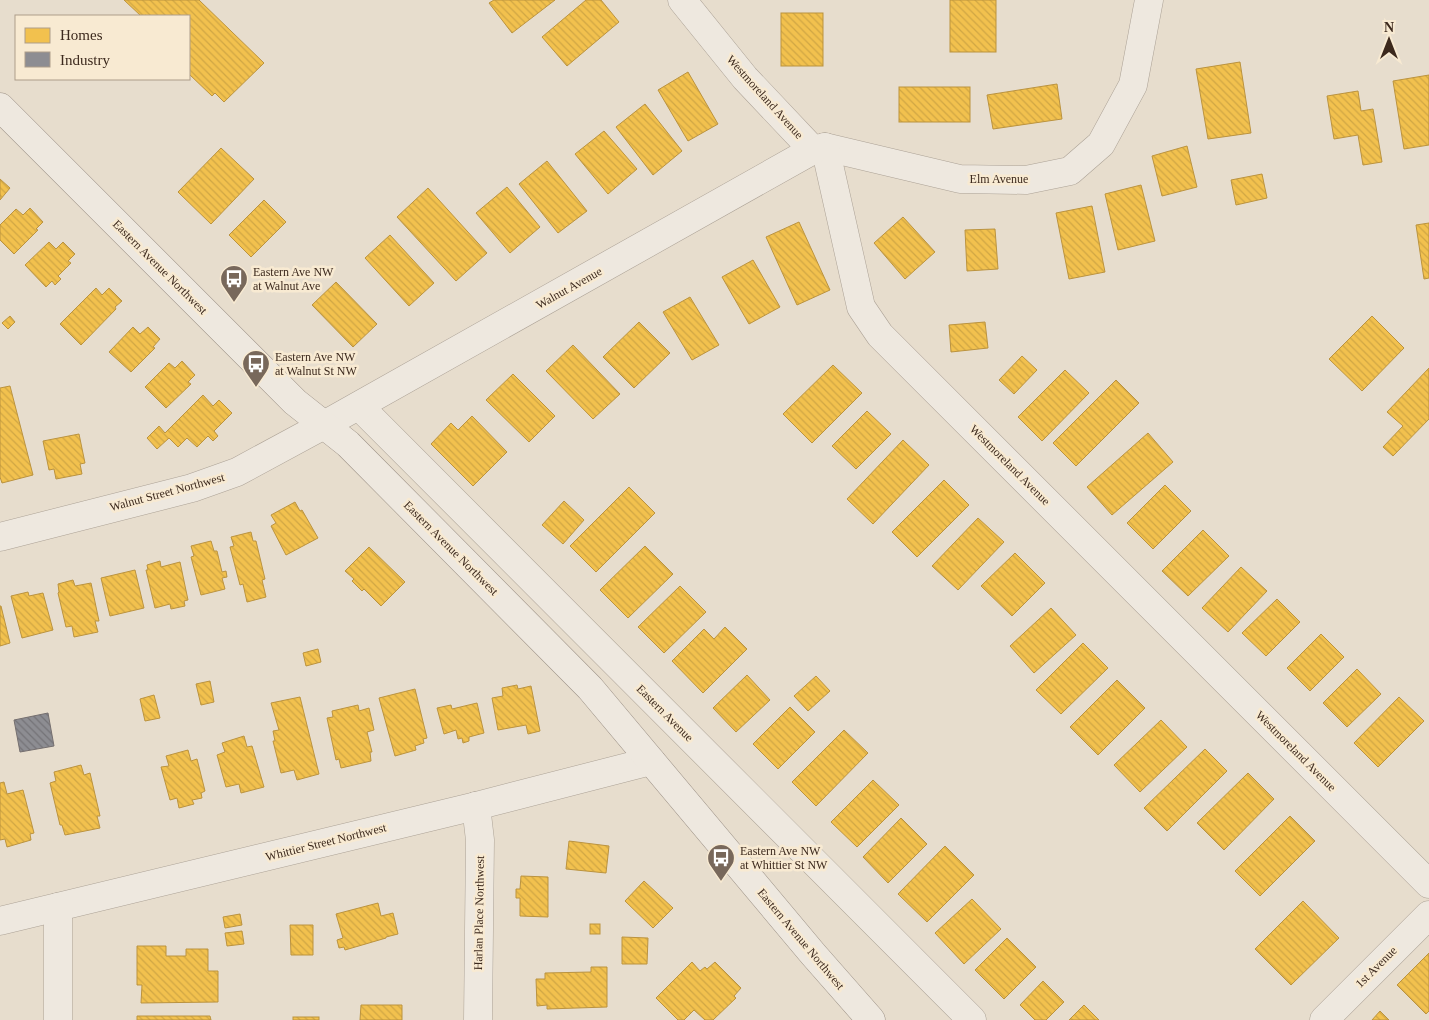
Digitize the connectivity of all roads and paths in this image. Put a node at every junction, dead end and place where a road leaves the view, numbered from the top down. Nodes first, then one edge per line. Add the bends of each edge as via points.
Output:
1 (682, 0) edge
2 (1149, 0) edge
3 (0, 107) edge
4 (819, 149) junction
5 (359, 406) junction
6 (324, 425) junction
7 (0, 537) edge
8 (651, 761) junction
9 (476, 806) junction
10 (1429, 884) edge
11 (58, 908) junction
12 (1429, 915) edge
13 (0, 921) edge
14 (58, 1020) edge
15 (478, 1020) edge
16 (871, 1020) edge
17 (972, 1020) edge
18 (1324, 1020) edge

1 - 4 street, Westmoreland Avenue via 745,78
2 - 4 street, Elm Avenue via 1133,85 1102,144 1070,171 1026,180 960,179
3 - 6 street, Eastern Avenue Northwest via 295,402
4 - 5 street, Walnut Avenue
4 - 10 street, Westmoreland Avenue via 860,307 880,335
5 - 6 street, Walnut Avenue
5 - 17 street, Eastern Avenue
6 - 7 street, Walnut Street Northwest via 237,472 207,483
6 - 8 street, Eastern Avenue Northwest via 348,444 590,688
8 - 9 street, Whittier Street Northwest
8 - 16 street, Eastern Avenue Northwest
9 - 11 street, Whittier Street Northwest
9 - 15 street, Harlan Place Northwest via 480,840
11 - 13 street, Whittier Street Northwest
11 - 14 street
12 - 18 street, 1st Avenue

